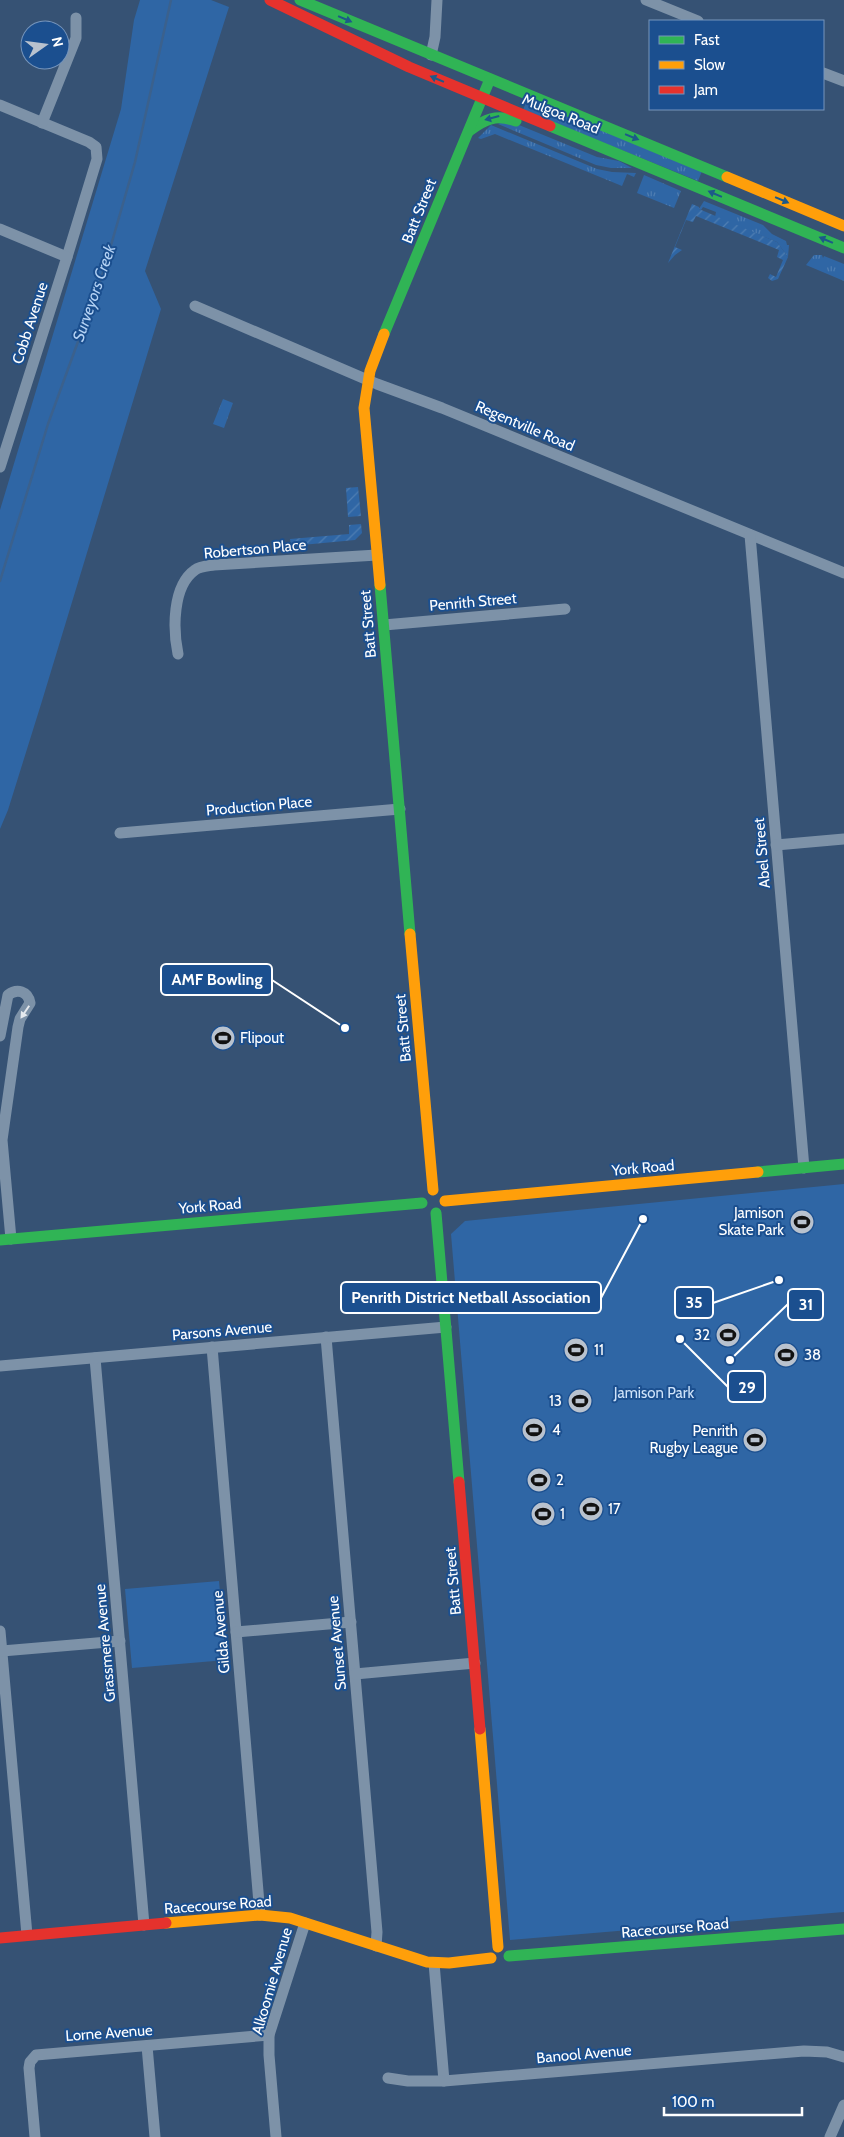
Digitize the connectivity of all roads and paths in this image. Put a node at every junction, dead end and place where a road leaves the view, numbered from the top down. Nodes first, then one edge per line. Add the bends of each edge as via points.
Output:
1 (270, 0) edge
2 (300, 0) edge
3 (437, 0) edge
4 (646, 0) edge
5 (76, 18) dead end
6 (696, 20) edge
7 (431, 55) junction
8 (824, 73) edge
9 (490, 79) junction
10 (844, 81) edge
11 (482, 98) junction
12 (0, 105) edge
13 (42, 123) junction
14 (468, 131) junction
15 (620, 155) junction
16 (844, 226) edge
17 (0, 229) edge
18 (844, 248) edge
19 (67, 257) junction
20 (195, 306) dead end
21 (368, 379) junction
22 (0, 424) edge
23 (12, 428) junction
24 (0, 467) edge
25 (750, 535) junction
26 (378, 555) junction
27 (844, 573) edge
28 (565, 609) dead end
29 (384, 625) junction
30 (178, 654) dead end
31 (400, 809) junction
32 (120, 833) dead end
33 (844, 839) edge
34 (776, 845) junction
35 (0, 1036) edge
36 (1, 1138) edge
37 (844, 1164) edge
38 (804, 1168) junction
39 (433, 1190) junction
40 (445, 1201) junction
41 (422, 1203) junction
42 (436, 1213) junction
43 (6, 1239) edge
44 (446, 1327) junction
45 (326, 1337) junction
46 (212, 1347) junction
47 (95, 1358) junction
48 (0, 1366) edge
49 (351, 1622) junction
50 (0, 1631) edge
51 (236, 1632) junction
52 (120, 1641) junction
53 (2, 1650) junction
54 (476, 1663) junction
55 (355, 1674) junction
56 (260, 1915) junction
57 (305, 1923) junction
58 (144, 1925) junction
59 (844, 1929) edge
60 (27, 1935) junction
61 (0, 1938) edge
62 (376, 1946) junction
63 (498, 1947) junction
64 (509, 1956) junction
65 (491, 1958) junction
66 (434, 1963) junction
67 (269, 2035) junction
68 (147, 2046) junction
69 (844, 2057) edge
70 (388, 2078) dead end
71 (444, 2081) junction
72 (844, 2105) edge
73 (35, 2137) edge
74 (155, 2137) edge
75 (276, 2137) edge
76 (830, 2137) edge

11 -> 1 street, Mulgoa Road
2 -> 7 street, Mulgoa Road
3 - 7 street
4 - 6 street
5 - 13 street via 76,38
7 - 9 street, Mulgoa Road
8 - 10 street
9 - 11 street, Batt Street
9 -> 16 street, Mulgoa Road
11 - 14 street, Batt Street
11 - 15 street, Mulgoa Road
12 - 13 street
13 - 19 street, Cobb Avenue via 89,142 97,151
15 -> 14 street via 595,153 504,116 490,117
14 - 21 street, Batt Street
18 -> 15 street, Mulgoa Road
17 - 19 street
19 - 23 street, Cobb Avenue
20 - 21 street, Regentville Road
21 - 25 street, Regentville Road
21 - 26 street, Batt Street via 365,419
22 - 23 street
23 - 24 street, Cobb Avenue
25 - 27 street, Regentville Road
25 - 34 street, Abel Street
26 - 29 street, Batt Street
26 - 30 street, Robertson Place via 214,565 196,569 188,577 178,600 174,621
28 - 29 street, Penrith Street
29 - 31 street, Batt Street
31 - 32 street, Production Place
31 - 39 street, Batt Street
33 - 34 street
34 - 38 street, Abel Street
35 -> 36 street via 8,995 15,991 24,992 30,1003 18,1027
36 - 43 street
37 - 38 street, York Road
38 - 40 street, York Road
39 - 40 street via 442,1194
39 - 41 street via 423,1195
40 - 42 street via 443,1208
41 - 42 street via 427,1211
41 - 43 street, York Road
42 - 44 street, Batt Street
44 - 45 street, Parsons Avenue
44 - 54 street, Batt Street
45 - 46 street, Parsons Avenue
45 - 49 street, Sunset Avenue
46 - 47 street, Parsons Avenue
46 - 51 street, Gilda Avenue
47 - 48 street, Parsons Avenue
47 - 52 street, Grassmere Avenue
49 - 51 street
49 - 55 street, Sunset Avenue
50 - 53 street
51 - 56 street, Gilda Avenue
52 - 53 street
52 - 58 street, Grassmere Avenue
53 - 60 street
54 - 55 street
54 - 63 street, Batt Street
55 - 62 street, Sunset Avenue
56 - 57 street, Racecourse Road via 282,1916
56 - 58 street, Racecourse Road
57 - 62 street, Racecourse Road
57 - 67 street, Alkoomie Avenue
58 - 60 street, Racecourse Road
59 - 64 street, Racecourse Road
60 - 61 street, Racecourse Road
62 - 66 street, Racecourse Road
63 - 64 street via 506,1949
63 - 65 street via 493,1950
64 - 65 street via 501,1964
65 - 66 street, Racecourse Road
66 - 71 street
67 - 68 street, Lorne Avenue
67 - 75 street, Alkoomie Avenue
68 - 73 street, Lorne Avenue via 34,2057 29,2068
68 - 74 street
69 - 71 street, Banool Avenue via 804,2051
70 - 71 street, Banool Avenue
72 - 76 street

